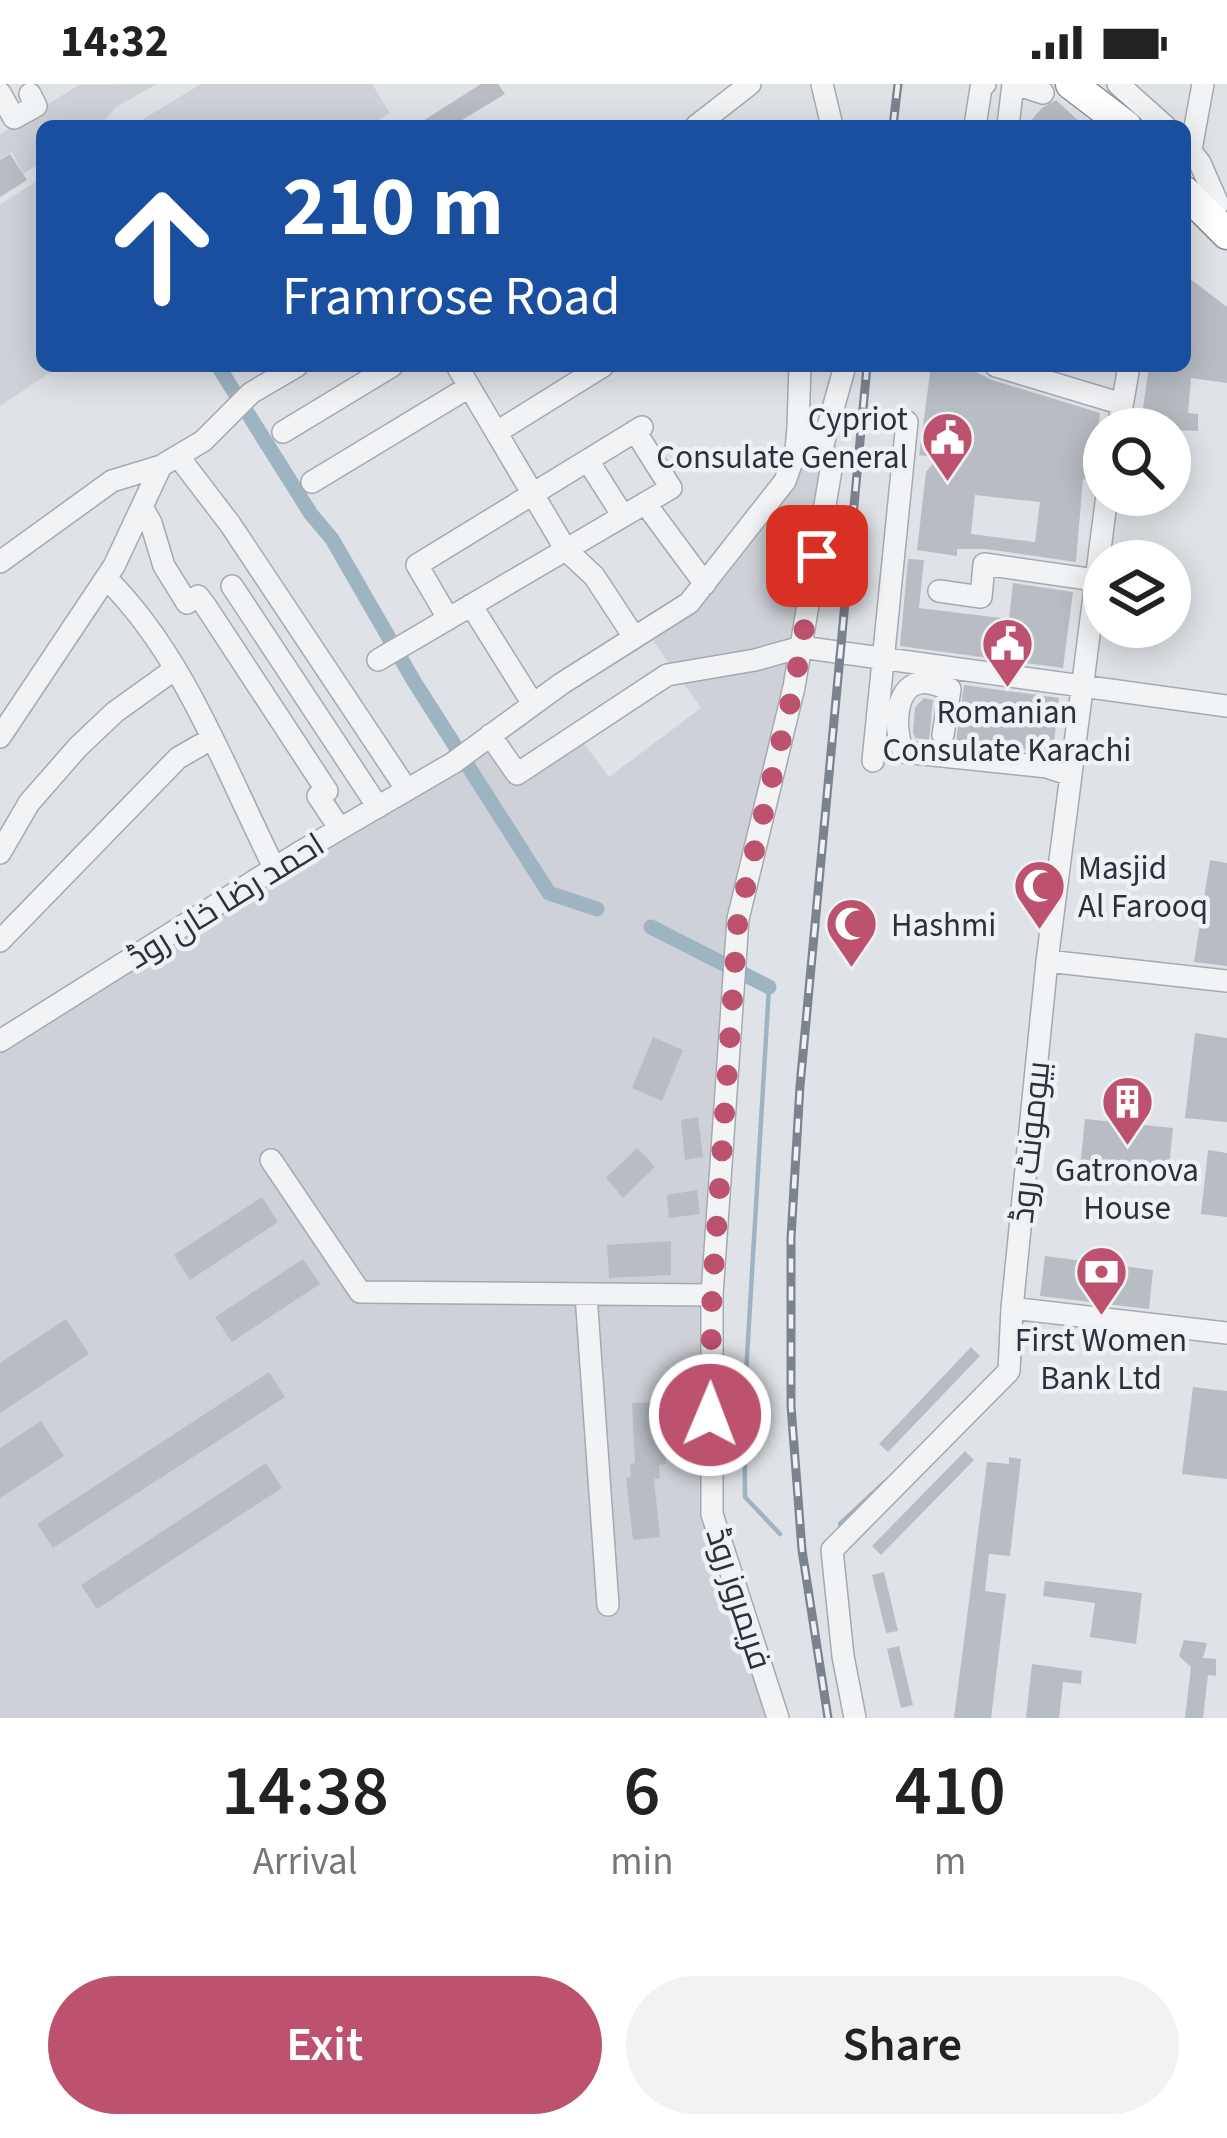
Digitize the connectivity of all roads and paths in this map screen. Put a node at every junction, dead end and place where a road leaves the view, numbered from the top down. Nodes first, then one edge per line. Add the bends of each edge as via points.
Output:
1 (750, 84) edge
2 (824, 84) edge
3 (986, 84) edge
4 (1014, 84) edge
5 (1118, 84) edge
6 (1203, 84) edge
7 (1057, 88) edge
8 (39, 91) edge
9 (0, 93) edge
10 (704, 120) edge
11 (831, 120) edge
12 (976, 120) edge
13 (1009, 120) edge
14 (1116, 120) edge
15 (1158, 120) edge
16 (1191, 137) edge
17 (1191, 168) edge
18 (1203, 205) edge
19 (1227, 234) edge
20 (287, 372) edge
21 (382, 372) edge
22 (460, 372) edge
23 (594, 372) edge
24 (800, 372) edge
25 (843, 372) edge
26 (1016, 372) edge
27 (1128, 372) edge
28 (469, 387) junction
29 (1122, 404) junction
30 (1121, 408) edge
31 (907, 422) dead end
32 (798, 427) junction
33 (283, 432) dead end
34 (497, 433) junction
35 (822, 448) junction
36 (169, 461) junction
37 (588, 461) junction
38 (312, 482) dead end
39 (534, 496) junction
40 (645, 503) junction
41 (142, 507) junction
42 (623, 516) junction
43 (566, 550) junction
44 (0, 562) edge
45 (256, 569) junction
46 (106, 578) junction
47 (1083, 578) edge
48 (705, 584) junction
49 (232, 586) junction
50 (939, 592) dead end
51 (205, 605) junction
52 (471, 605) junction
53 (448, 619) junction
54 (634, 638) junction
55 (801, 647) junction
56 (1087, 648) edge
57 (378, 660) dead end
58 (885, 660) junction
59 (176, 669) junction
60 (1083, 686) junction
61 (533, 704) junction
62 (1227, 706) edge
63 (490, 735) junction
64 (943, 735) dead end
65 (0, 737) edge
66 (211, 739) junction
67 (873, 761) dead end
68 (1071, 775) junction
69 (407, 790) junction
70 (378, 807) junction
71 (340, 829) junction
72 (0, 853) edge
73 (274, 868) junction
74 (0, 940) edge
75 (1047, 962) junction
76 (1227, 981) edge
77 (0, 1041) edge
78 (271, 1160) dead end
79 (586, 1295) junction
80 (712, 1295) junction
81 (1012, 1308) junction
82 (1227, 1333) edge
83 (608, 1606) dead end
84 (778, 1718) edge
85 (855, 1718) edge

1 - 10 street
2 - 11 street
3 - 12 street
4 - 7 street
4 - 13 street
5 - 15 street
6 - 16 street
7 - 14 highway
8 - 9 street via 36,106 14,118
17 - 18 highway
18 - 19 highway
20 - 36 street
21 - 33 street
22 - 28 street
23 - 34 street
24 - 32 street, احمد رضا خان روڈ
25 - 35 street, فریمروز روڈ
26 - 29 street
27 - 29 street
28 - 34 street
28 - 38 street
29 - 30 street
31 - 58 street
32 - 35 street
32 - 48 street, احمد رضا خان روڈ via 785,481
34 - 39 street
35 - 55 street, فریمروز روڈ via 832,464
36 - 41 street
36 - 44 street via 112,481
36 - 45 street via 230,524
37 - 39 street
37 - 40 street via 639,429 670,488
37 - 42 street
39 - 43 street
39 - 53 street via 417,565
40 - 42 street
40 - 48 street
41 - 46 street
41 - 51 street via 177,588 187,603 198,596
42 - 43 street
43 - 52 street
43 - 54 street via 594,576
45 - 49 street
45 - 69 street
46 - 59 street via 138,609
46 - 65 street
47 - 50 street via 984,564 981,597
48 - 54 street, احمد رضا خان روڈ
49 - 51 street
49 - 70 street
51 - 71 street via 327,791 319,796
52 - 53 street
52 - 61 street
53 - 57 street
54 - 61 street, احمد رضا خان روڈ
55 - 58 street
55 - 63 street via 667,675 517,774
55 - 80 street, فریمروز روڈ via 738,919
56 - 60 street, بیومونٹ روڈ
58 - 60 street
58 - 67 street
59 - 66 street
59 - 72 street via 78,747 29,803
60 - 62 street
60 - 68 street, بیومونٹ روڈ
61 - 63 street, احمد رضا خان روڈ
63 - 69 street, احمد رضا خان روڈ
64 - 68 street via 950,689 919,683 902,698 896,736 904,752
66 - 73 street
66 - 74 street via 178,758
68 - 75 street, بیومونٹ روڈ
69 - 70 street, احمد رضا خان روڈ
70 - 71 street, احمد رضا خان روڈ
71 - 73 street, احمد رضا خان روڈ
73 - 77 street, احمد رضا خان روڈ
75 - 76 street
75 - 81 street, بیومونٹ روڈ
78 - 79 street via 360,1292
79 - 80 street
79 - 83 street
80 - 84 street, فریمروز روڈ via 712,1514
81 - 82 street
81 - 85 street, بیومونٹ روڈ via 1010,1371 832,1550

